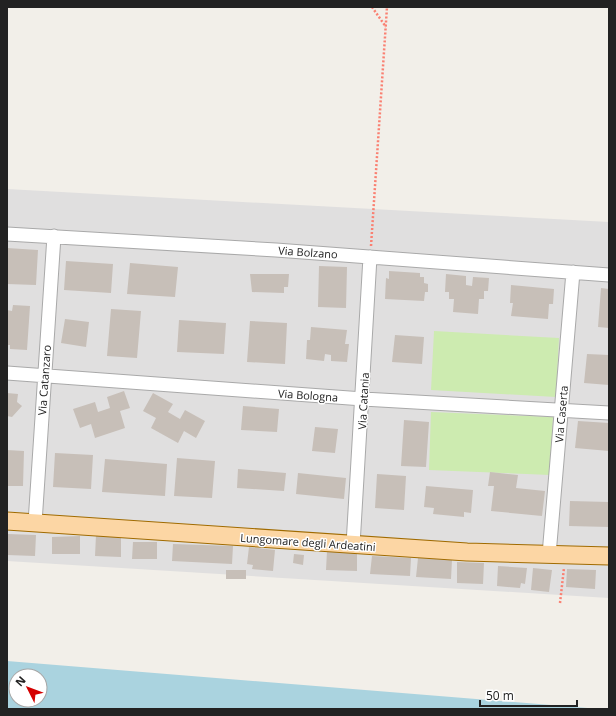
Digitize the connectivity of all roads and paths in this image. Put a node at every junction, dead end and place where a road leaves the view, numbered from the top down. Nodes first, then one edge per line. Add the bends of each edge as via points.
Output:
1 (372, 7) edge
2 (387, 7) edge
3 (386, 27) junction
4 (7, 234) edge
5 (54, 236) junction
6 (370, 257) junction
7 (573, 272) junction
8 (609, 275) edge
9 (7, 373) edge
10 (44, 375) junction
11 (363, 399) junction
12 (561, 410) junction
13 (609, 413) edge
14 (7, 521) edge
15 (35, 523) junction
16 (353, 545) junction
17 (557, 555) junction
18 (609, 556) edge
19 (560, 603) dead end

1 - 3 path
2 - 3 path
3 - 6 path
4 - 5 street, Via Bolzano
5 - 6 street, Via Bolzano
5 - 10 street, Via Catanzaro
6 - 7 street, Via Bolzano
6 - 11 street, Via Catania
7 - 8 street, Via Bolzano
7 - 12 street, Via Caserta
9 - 10 street, Via Bologna
10 - 11 street, Via Bologna
10 - 15 street, Via Catanzaro
11 - 12 street, Via Bologna
11 - 16 street, Via Catania
12 - 13 street, Via Bologna
12 - 17 street, Via Caserta
14 - 15 main road, Lungomare degli Ardeatini
15 - 16 main road, Lungomare degli Ardeatini
16 - 17 main road, Lungomare degli Ardeatini
17 - 18 main road, Lungomare degli Ardeatini
17 - 19 path

